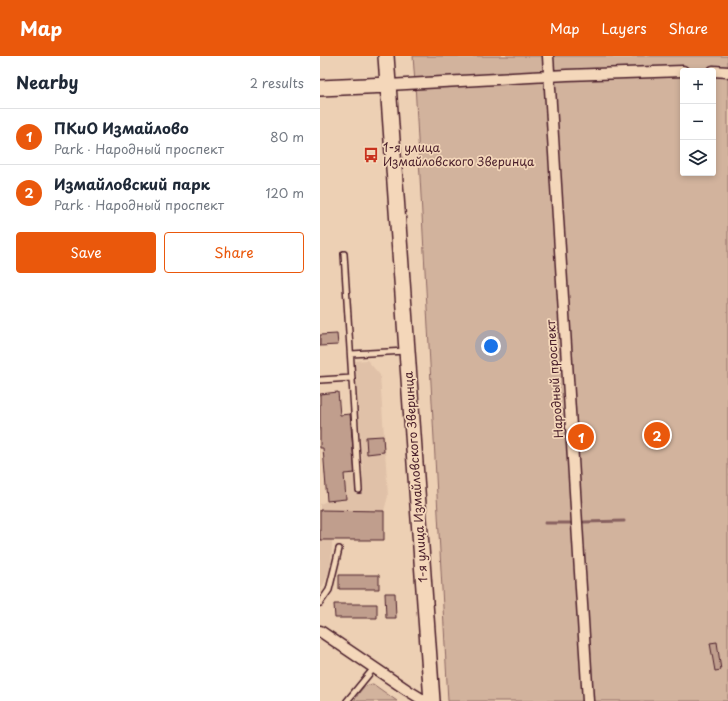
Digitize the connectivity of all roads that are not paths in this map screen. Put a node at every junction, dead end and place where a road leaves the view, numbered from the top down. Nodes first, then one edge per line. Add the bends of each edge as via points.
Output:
1 (386, 56) edge
2 (548, 56) edge
3 (680, 71) edge
4 (716, 71) edge
5 (728, 72) edge
6 (550, 76) junction
7 (388, 85) junction
8 (320, 88) edge
9 (344, 254) dead end
10 (407, 351) junction
11 (351, 354) junction
12 (352, 378) junction
13 (320, 380) edge
14 (359, 490) dead end
15 (339, 549) dead end
16 (320, 603) edge
17 (320, 631) edge
18 (374, 668) junction
19 (347, 701) edge
20 (425, 701) edge
21 (432, 701) edge
22 (588, 701) edge

1 - 7 street, 1-я улица Измайловского Зверинца
2 - 6 street, Народный проспект
3 - 6 street
4 - 5 street
6 - 7 street
6 - 22 street, Народный проспект
7 - 8 street
7 - 10 street, 1-я улица Измайловского Зверинца
9 - 11 lane
10 - 11 lane
10 - 21 street, 1-я улица Измайловского Зверинца
11 - 12 lane
12 - 13 lane
12 - 14 lane
15 - 16 lane via 329,590
17 - 18 street
18 - 19 lane
18 - 20 street

